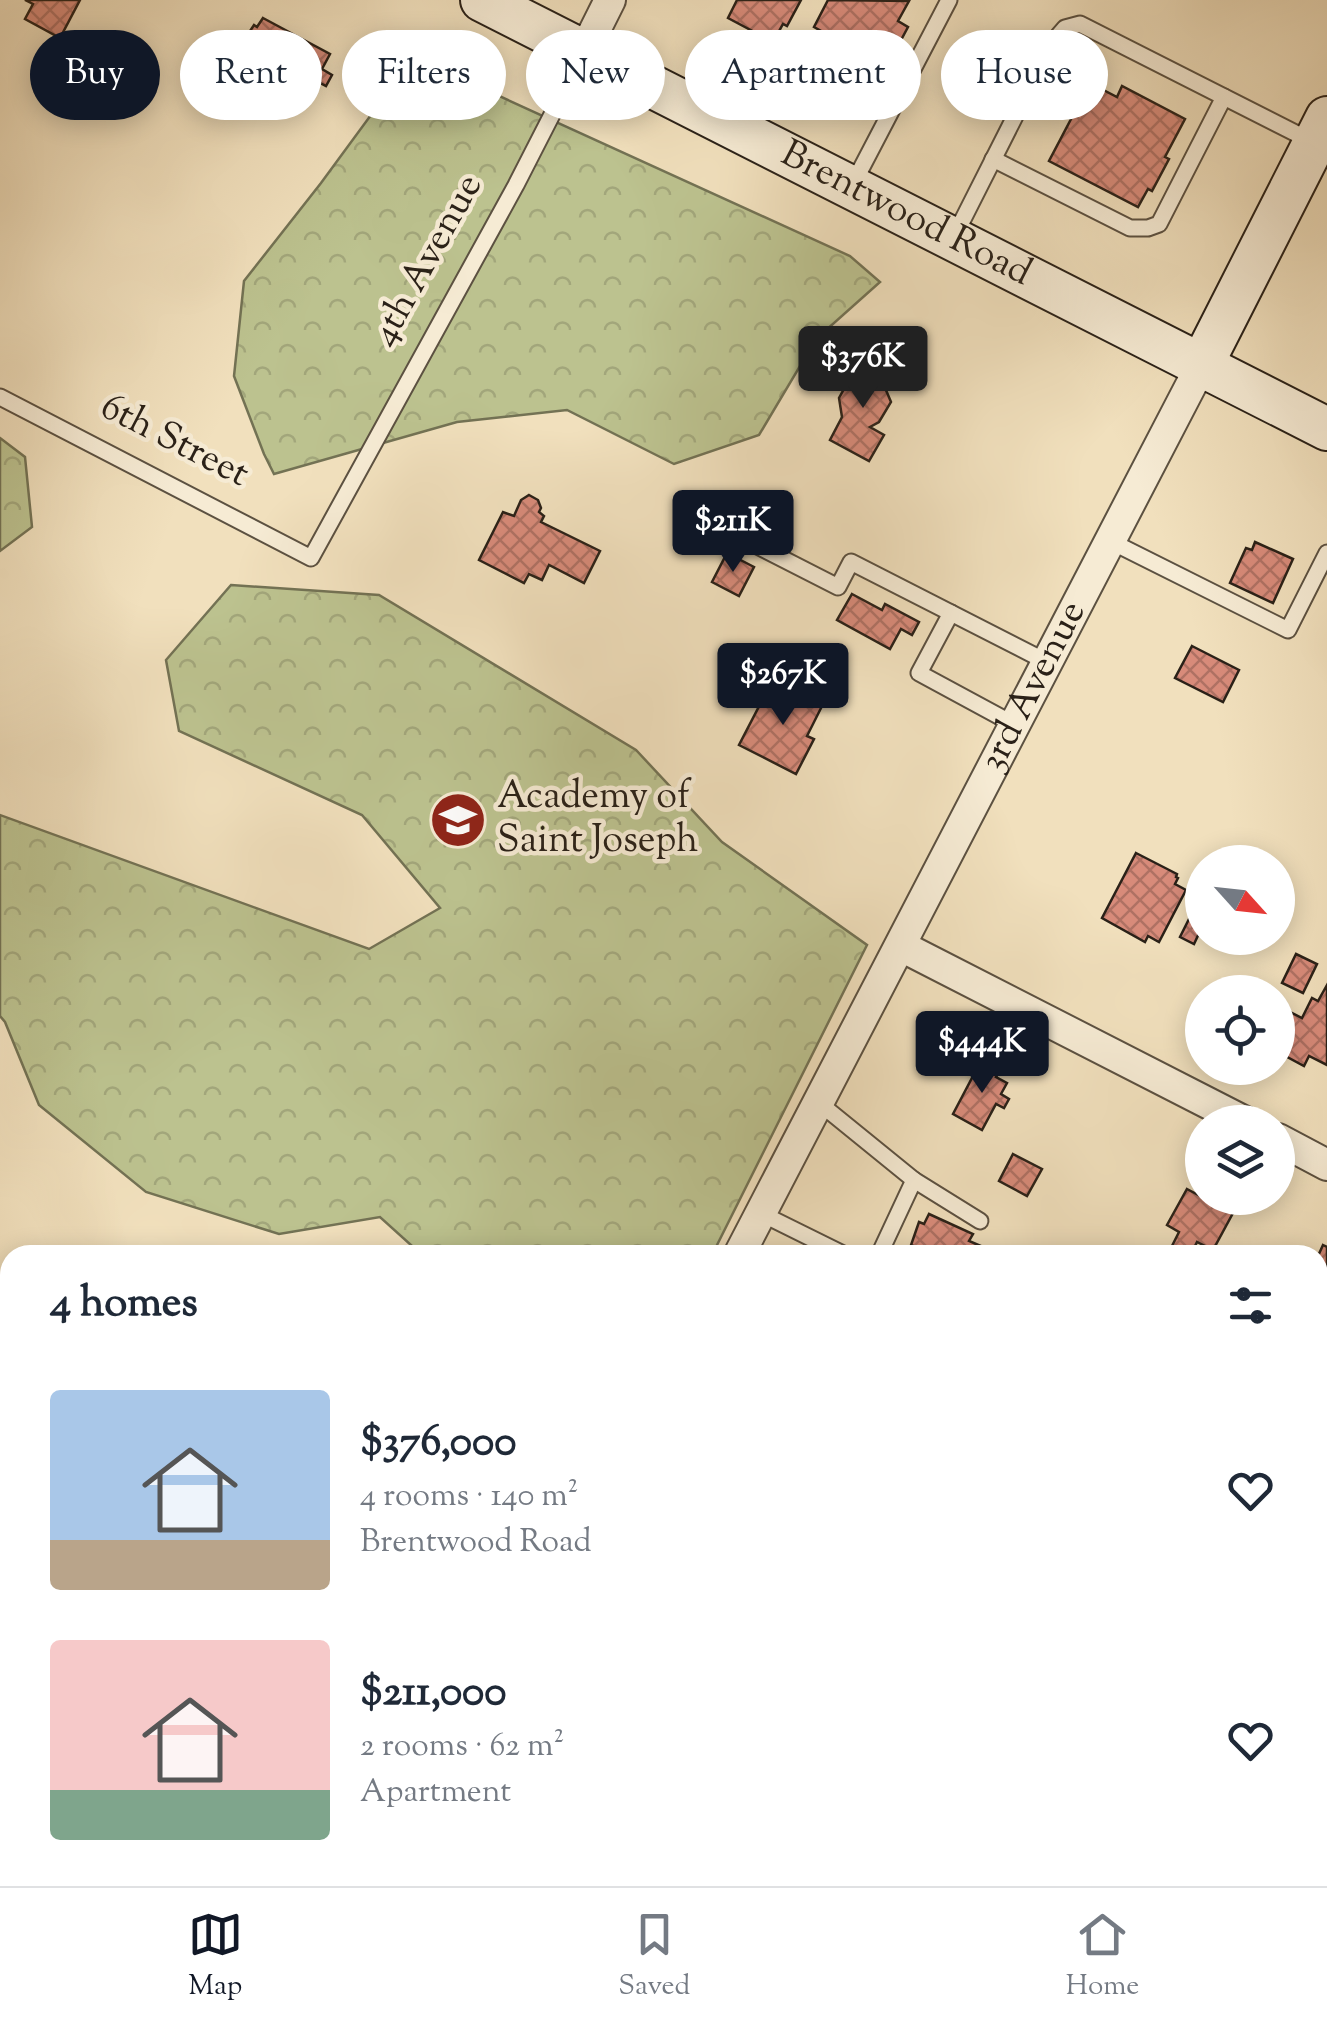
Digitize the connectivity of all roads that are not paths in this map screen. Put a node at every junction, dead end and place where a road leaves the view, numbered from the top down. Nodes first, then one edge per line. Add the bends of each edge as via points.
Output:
1 (482, 0) edge
2 (610, 0) edge
3 (949, 0) edge
4 (543, 30) edge
5 (594, 30) edge
6 (921, 53) edge
7 (665, 91) edge
8 (1224, 97) junction
9 (549, 120) edge
10 (886, 120) edge
11 (1321, 130) edge
12 (993, 159) junction
13 (852, 186) junction
14 (953, 238) junction
15 (1202, 364) junction
16 (0, 397) edge
17 (1327, 429) edge
18 (738, 536) dead end
19 (1110, 541) junction
20 (1327, 553) edge
21 (311, 558) joint
22 (951, 613) junction
23 (1047, 662) junction
24 (1015, 725) junction
25 (901, 946) junction
26 (818, 1102) junction
27 (1212, 1105) edge
28 (1295, 1148) edge
29 (1327, 1164) edge
30 (914, 1180) junction
31 (760, 1212) junction
32 (980, 1221) dead end
33 (744, 1245) edge
34 (826, 1245) edge
35 (884, 1245) edge

1 - 4 street, Brentwood Road
2 - 5 street, 4th Avenue
3 - 6 lane
7 - 13 street, Brentwood Road
8 - 11 lane
8 - 12 lane via 1159,224 1148,228 1130,228
8 - 12 lane via 1080,24 1065,28
9 - 21 lane, 4th Avenue
10 - 13 lane
11 - 15 street, 3rd Avenue
12 - 14 lane
13 - 14 street, Brentwood Road
14 - 15 street, Brentwood Road
15 - 17 street, Brentwood Road
15 - 19 street, 3rd Avenue
16 - 21 lane, 6th Street
18 - 22 lane via 838,587 850,562
19 - 20 lane via 1288,630
19 - 23 street, 3rd Avenue
22 - 23 lane
22 - 24 lane via 918,673
23 - 24 street, 3rd Avenue
24 - 25 street, 3rd Avenue
25 - 26 street, 3rd Avenue
25 - 27 street
26 - 30 lane
26 - 31 street, 3rd Avenue
28 - 29 street
30 - 32 lane
30 - 35 lane
31 - 33 street, 3rd Avenue
31 - 34 lane

